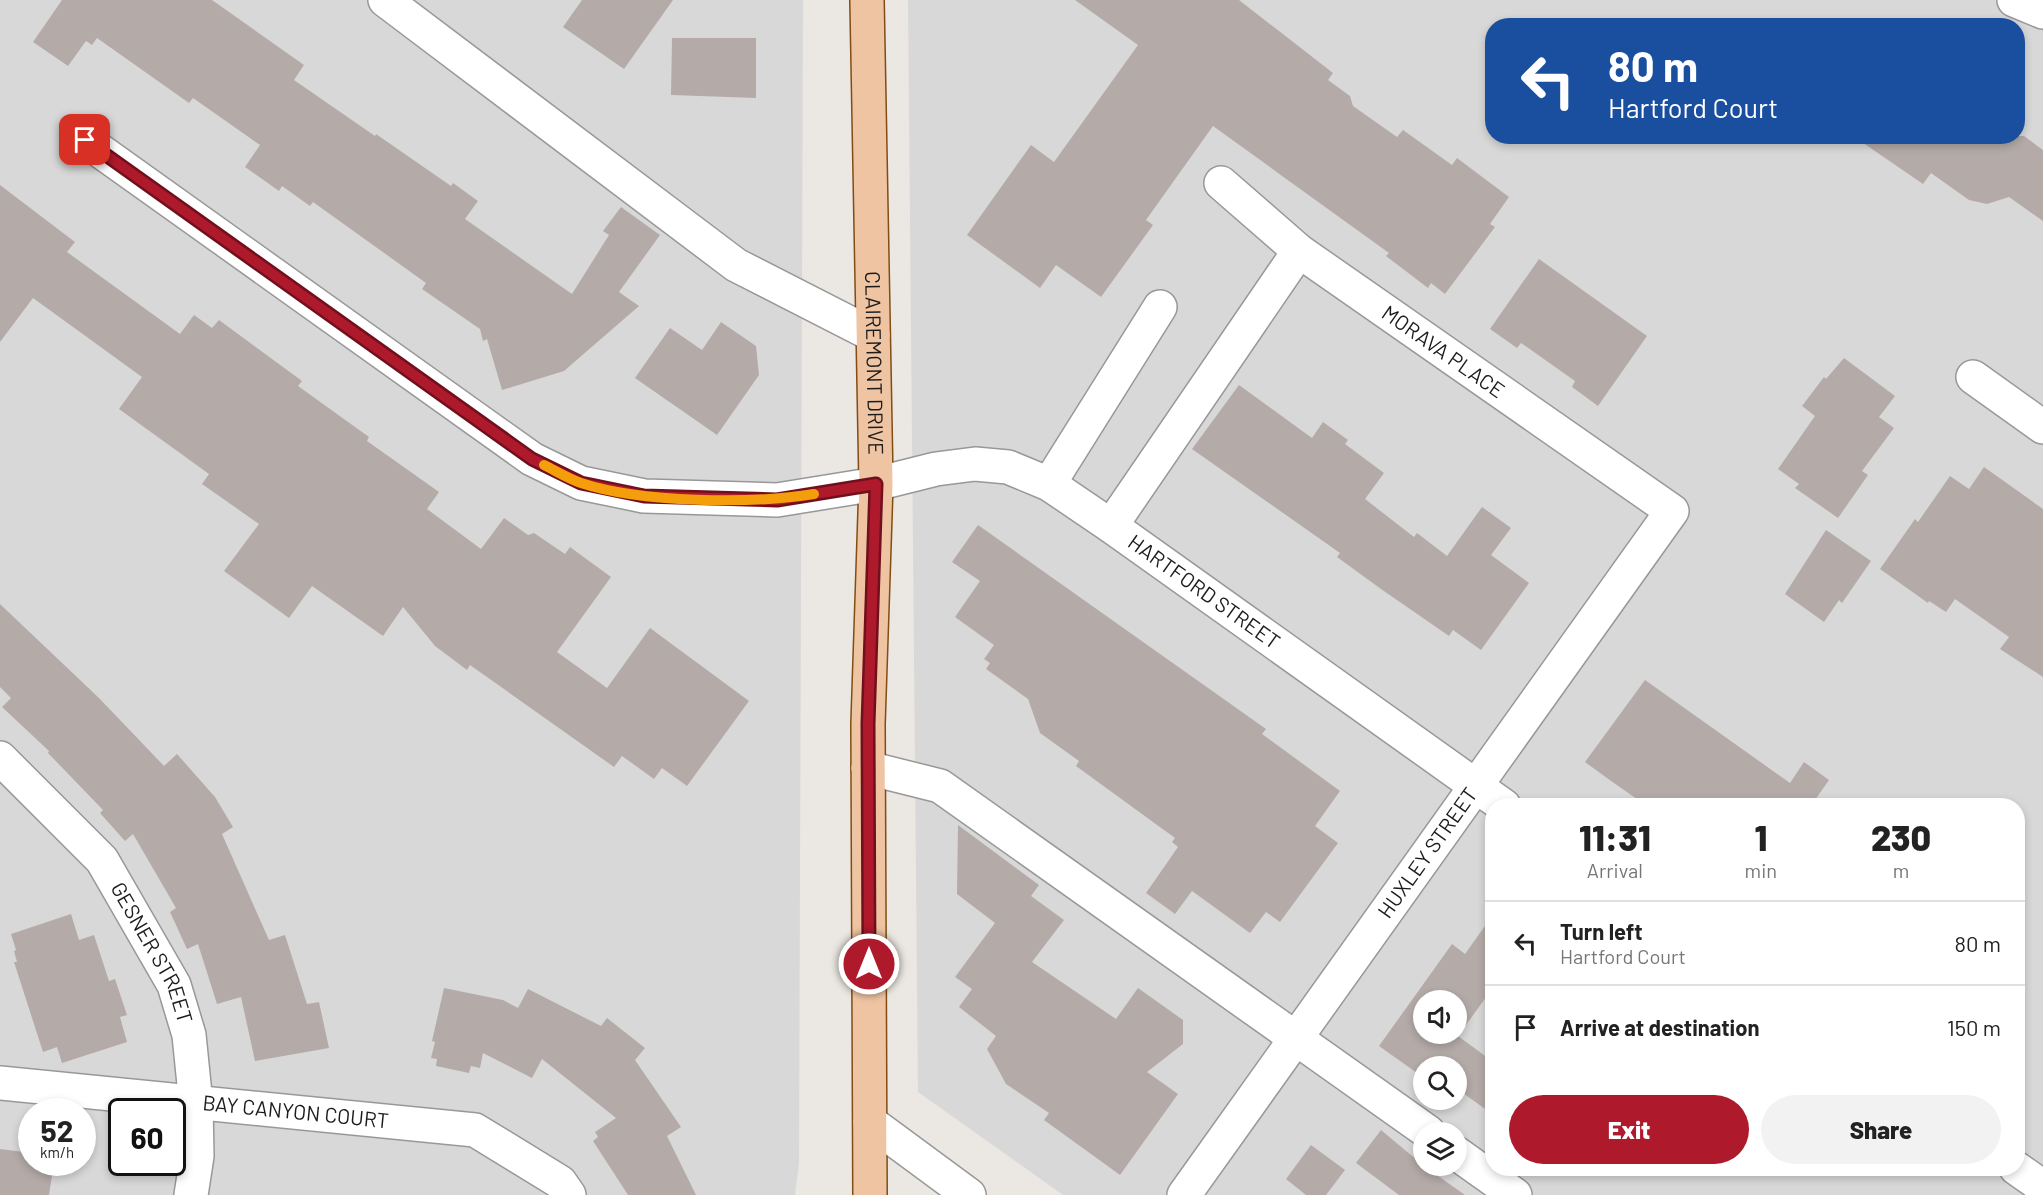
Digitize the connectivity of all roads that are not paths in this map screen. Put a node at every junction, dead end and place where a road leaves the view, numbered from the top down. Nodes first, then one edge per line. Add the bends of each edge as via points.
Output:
1 (385, 0) edge
2 (867, 0) edge
3 (2014, 0) edge
4 (2043, 12) edge
5 (85, 140) dead end
6 (1221, 183) dead end
7 (1299, 251) junction
8 (1160, 307) dead end
9 (873, 335) junction
10 (1973, 377) dead end
11 (2043, 427) edge
12 (876, 484) junction
13 (1049, 484) junction
14 (1672, 511) joint
15 (1111, 526) junction
16 (0, 758) edge
17 (868, 768) junction
18 (1475, 785) junction
19 (1493, 798) edge
20 (1294, 1040) junction
21 (0, 1083) edge
22 (196, 1104) junction
23 (870, 1122) junction
24 (1413, 1122) edge
25 (1467, 1161) edge
26 (1485, 1174) edge
27 (2025, 1174) edge
28 (1488, 1176) edge
29 (2043, 1187) edge
30 (191, 1195) edge
31 (569, 1195) edge
32 (870, 1195) edge
33 (969, 1195) edge
34 (1184, 1195) edge
35 (1515, 1195) edge

1 - 9 street via 736,265
2 - 9 main road, CLAIREMONT DRIVE
3 - 4 street
5 - 12 street, HARTFORD STREET via 532,459 581,483 644,496 777,500
6 - 7 street, MORAVA PLACE
7 - 14 street, MORAVA PLACE
7 - 15 street
8 - 13 street
9 - 12 main road, CLAIREMONT DRIVE
10 - 11 street
12 - 13 street, HARTFORD STREET via 975,464 1008,467
12 - 17 main road, CLAIREMONT DRIVE
13 - 15 street, HARTFORD STREET
14 - 18 street, HUXLEY STREET
15 - 18 street, HARTFORD STREET
16 - 22 street, GESNER STREET via 102,860 168,975 189,1035
17 - 20 street via 940,786
17 - 23 main road, CLAIREMONT DRIVE
18 - 19 street, HARTFORD STREET
18 - 20 street, HUXLEY STREET
20 - 24 street
20 - 34 street, HUXLEY STREET
21 - 22 street, BAY CANYON COURT
22 - 30 street, GESNER STREET via 197,1156
22 - 31 street, BAY CANYON COURT via 475,1130 560,1182
23 - 32 main road, CLAIREMONT DRIVE
23 - 33 street
25 - 26 street
27 - 29 street
28 - 35 street

